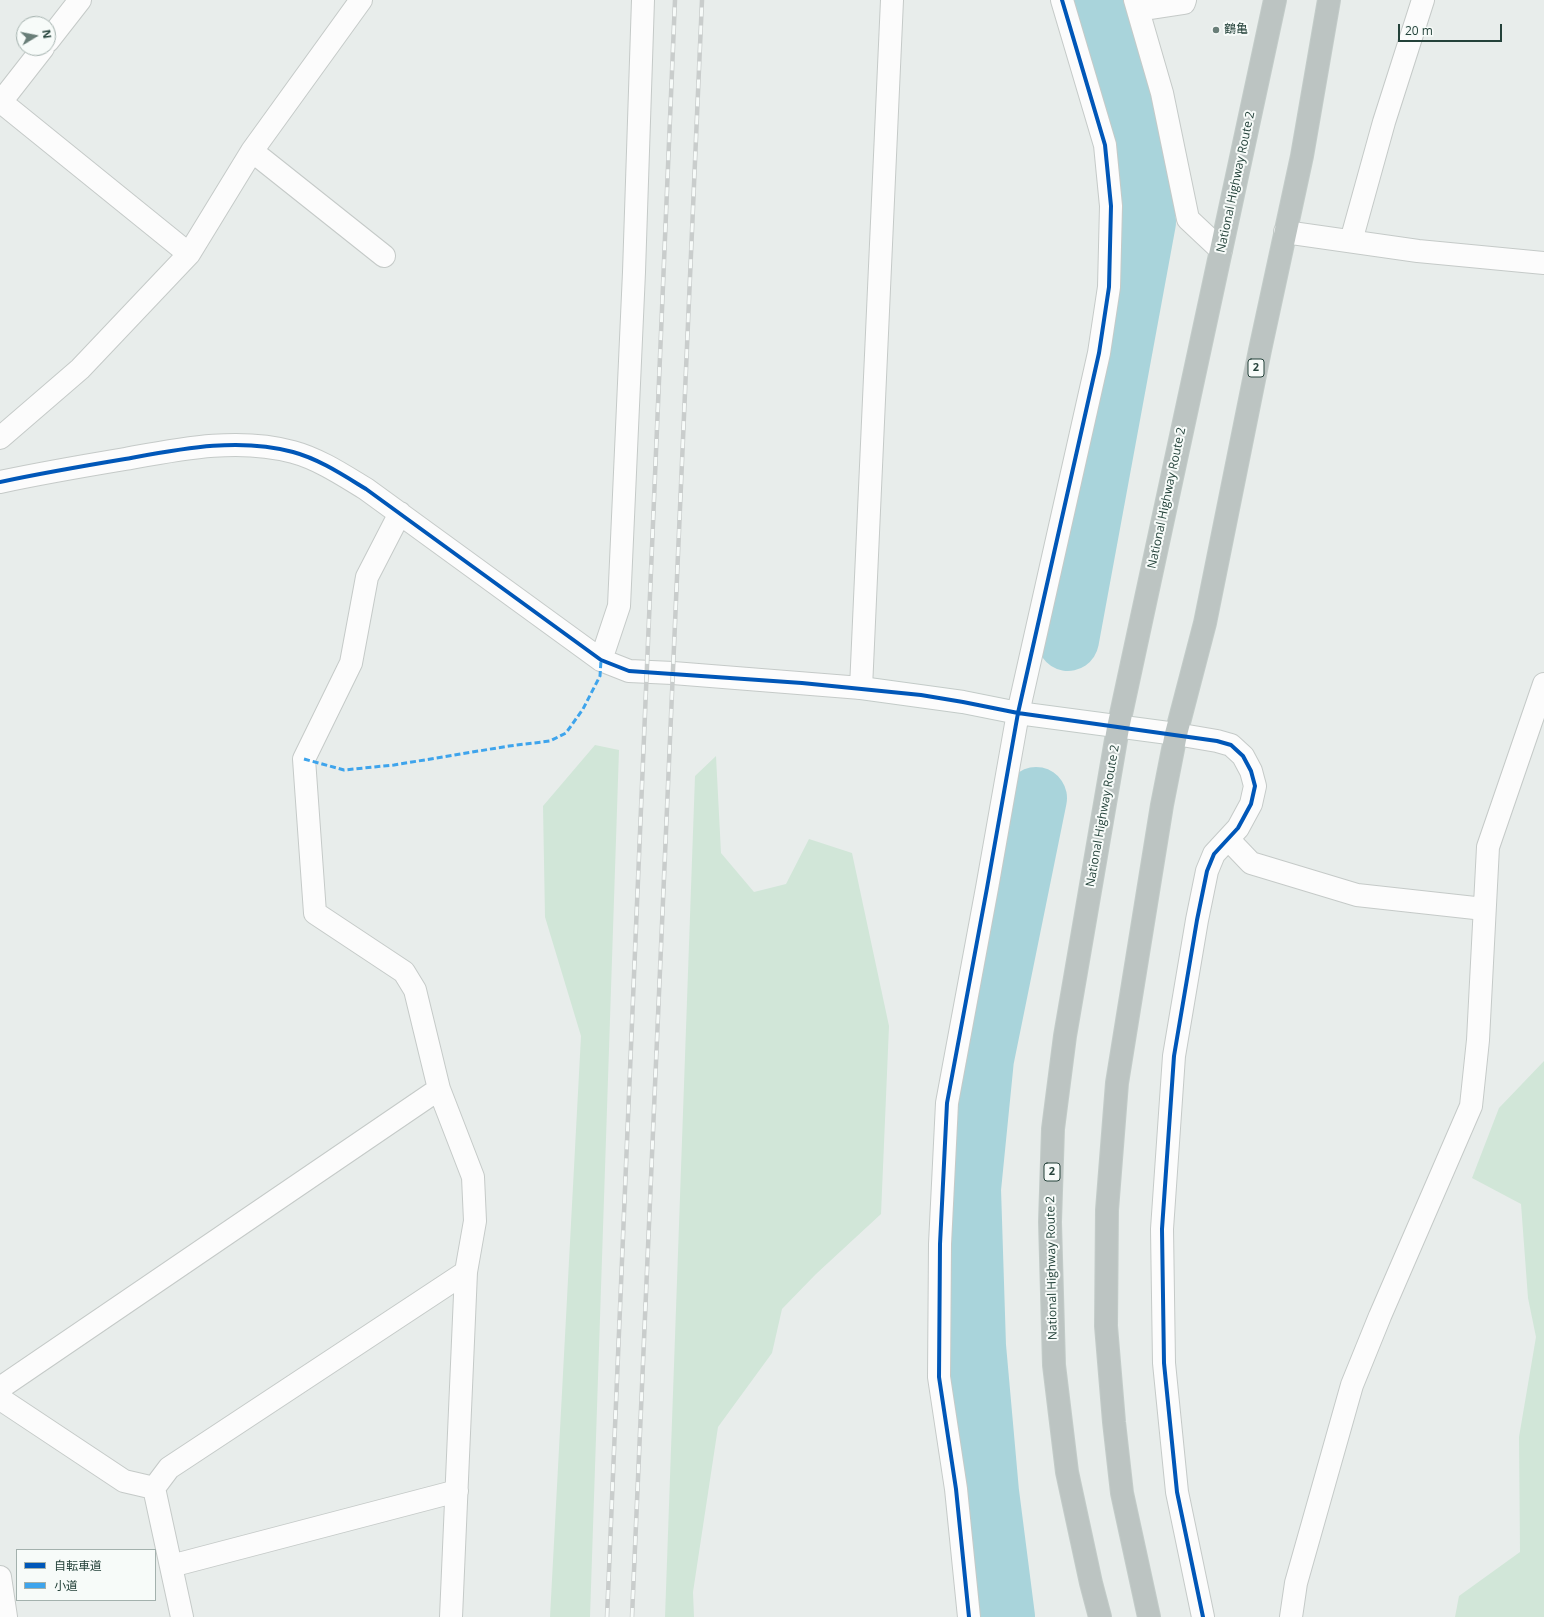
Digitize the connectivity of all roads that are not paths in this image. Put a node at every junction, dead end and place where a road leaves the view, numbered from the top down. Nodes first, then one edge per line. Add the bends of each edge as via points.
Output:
1 (80, 0) edge
2 (361, 0) edge
3 (643, 0) edge
4 (892, 0) edge
5 (1062, 0) edge
6 (1185, 0) edge
7 (1275, 0) edge
8 (1329, 0) edge
9 (1423, 0) edge
10 (1136, 5) edge
11 (56, 31) edge
12 (37, 56) edge
13 (0, 102) edge
14 (252, 150) junction
15 (1285, 232) junction
16 (1351, 241) junction
17 (1221, 250) junction
18 (189, 254) junction
19 (384, 256) dead end
20 (1544, 263) edge
21 (0, 438) edge
22 (0, 482) edge
23 (400, 513) junction
24 (600, 660) junction
25 (1544, 684) edge
26 (861, 688) junction
27 (1018, 713) junction
28 (1118, 728) junction
29 (1176, 734) junction
30 (1228, 839) junction
31 (1484, 908) junction
32 (439, 1089) junction
33 (466, 1272) junction
34 (0, 1388) edge
35 (0, 1401) edge
36 (154, 1488) junction
37 (457, 1491) junction
38 (171, 1566) junction
39 (0, 1577) edge
40 (6, 1617) edge
41 (182, 1617) edge
42 (451, 1617) edge
43 (969, 1617) edge
44 (1100, 1617) edge
45 (1149, 1617) edge
46 (1203, 1617) edge
47 (1291, 1617) edge

1 - 11 street
2 - 14 street
3 - 24 street via 619,606
4 - 26 street
5 - 27 street via 1105,145 1111,206 1109,287 1099,353
6 - 10 street via 1184,3
7 - 17 highway, National Highway Route 2 / 2
8 - 15 highway, 2 via 1302,156
9 - 16 street via 1384,122
10 - 17 street via 1162,93 1188,219
12 - 13 street
13 - 18 street
14 - 18 street
14 - 19 street
15 - 16 street
15 - 29 highway, 2 via 1205,622
16 - 20 street via 1418,251
17 - 28 highway, National Highway Route 2 / 2
18 - 21 street via 80,369
22 - 23 street via 177,450 223,445 259,445 294,452 326,465
23 - 24 street
23 - 32 street via 367,577 351,664 304,759 305,774 315,913 404,972 416,990
24 - 26 street via 630,671
25 - 31 street via 1488,846
26 - 27 street via 963,702
27 - 28 street
27 - 43 street via 947,1103 940,1244 939,1376 956,1489
28 - 29 street
28 - 44 highway, National Highway Route 2 / 2 via 1064,1036 1053,1129 1050,1222 1054,1365 1067,1472
29 - 30 street via 1217,740 1231,745 1243,756 1251,771 1255,786 1251,804 1238,828
29 - 45 highway, 2 via 1117,1083 1107,1210 1106,1326 1114,1422 1122,1493
30 - 31 street via 1251,863 1357,895
30 - 46 street via 1214,854 1207,871 1184,996 1174,1056 1162,1229 1164,1363 1176,1484
31 - 47 street via 1478,1040 1471,1106 1352,1385 1296,1583
32 - 33 street via 473,1177 475,1221
32 - 34 street
33 - 36 street via 169,1468
33 - 37 street
35 - 36 street via 124,1481
36 - 38 street
37 - 38 street
37 - 42 street
38 - 41 street
39 - 40 street

